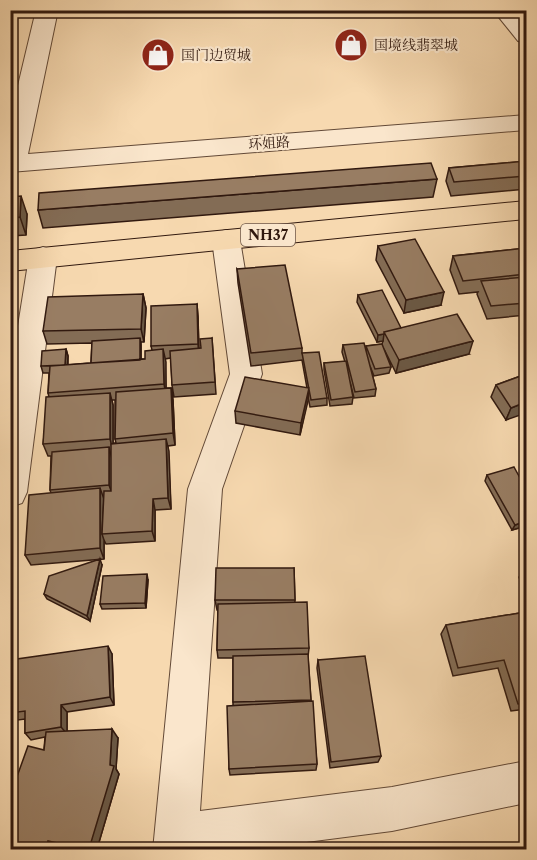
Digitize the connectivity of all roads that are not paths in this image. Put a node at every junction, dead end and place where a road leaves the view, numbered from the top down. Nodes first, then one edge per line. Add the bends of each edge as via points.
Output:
1 (47, 10) edge
2 (503, 10) edge
3 (526, 36) edge
4 (526, 123) edge
5 (12, 164) edge
6 (526, 210) edge
7 (226, 240) junction
8 (43, 257) junction
9 (10, 261) edge
10 (10, 492) edge
11 (526, 782) edge
12 (176, 842) edge

1 - 5 street
2 - 3 street
4 - 5 street, 环姐路
6 - 7 highway, NH37
7 - 8 highway, NH37
7 - 12 street via 246,374 205,489
8 - 9 highway, NH37
8 - 10 street
11 - 12 street

